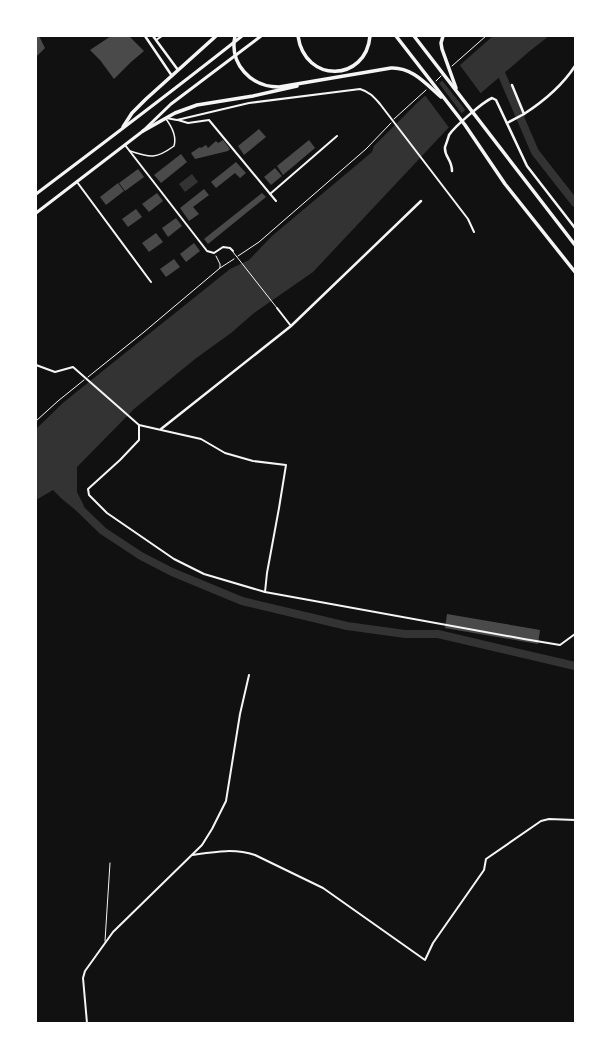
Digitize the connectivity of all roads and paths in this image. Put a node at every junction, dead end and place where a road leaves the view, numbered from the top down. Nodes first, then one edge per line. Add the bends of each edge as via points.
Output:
1 (145, 36) edge
2 (153, 36) edge
3 (162, 36) edge
4 (216, 36) edge
5 (235, 36) edge
6 (242, 36) edge
7 (261, 36) edge
8 (298, 36) edge
9 (370, 36) edge
10 (396, 36) edge
11 (414, 36) edge
12 (443, 36) edge
13 (486, 36) edge
14 (156, 40) junction
15 (575, 66) edge
16 (452, 67) dead end
17 (178, 70) junction
18 (172, 76) junction
19 (440, 77) dead end
20 (334, 78) junction
21 (435, 82) dead end
22 (512, 85) dead end
23 (429, 87) dead end
24 (458, 92) junction
25 (446, 102) junction
26 (524, 114) junction
27 (165, 118) junction
28 (177, 120) junction
29 (507, 123) junction
30 (123, 127) junction
31 (143, 132) junction
32 (337, 136) dead end
33 (125, 145) junction
34 (130, 152) junction
35 (452, 171) dead end
36 (77, 182) junction
37 (36, 194) edge
38 (270, 194) junction
39 (276, 201) dead end
40 (421, 201) dead end
41 (36, 213) edge
42 (575, 228) edge
43 (474, 232) dead end
44 (575, 245) edge
45 (210, 248) dead end
46 (207, 251) junction
47 (233, 251) joint
48 (214, 253) junction
49 (220, 268) junction
50 (575, 272) edge
51 (152, 282) dead end
52 (277, 308) joint
53 (291, 326) junction
54 (36, 366) edge
55 (36, 421) edge
56 (139, 425) junction
57 (161, 429) junction
58 (265, 592) junction
59 (575, 634) edge
60 (249, 675) dead end
61 (575, 820) edge
62 (192, 855) junction
63 (110, 864) dead end
64 (105, 942) junction
65 (87, 1023) edge

1 - 18 street
2 - 14 street
3 - 14 street
4 - 17 highway
5 - 20 highway via 234,53 238,64 260,84 279,87
6 - 30 main road via 159,102
7 - 31 main road via 171,104
8 - 9 highway via 301,50 309,61 320,68 340,71 357,63 366,50
10 - 25 highway
11 - 24 highway
12 - 24 highway via 442,49
13 - 16 path
14 - 17 street
15 - 26 street via 558,87
17 - 18 highway
18 - 30 highway via 132,113
19 - 21 path
20 - 25 highway via 399,68 411,72
20 - 27 highway via 197,105
22 - 26 street
23 - 49 path via 366,149 259,242
24 - 44 highway
25 - 50 highway via 505,184
26 - 29 street
27 - 28 street
27 - 31 highway
27 - 34 street via 172,127 176,142 174,146 162,155 147,156
28 - 38 street via 188,123 209,120
28 - 43 street via 249,103 360,89 366,91 380,104 468,219
29 - 35 street via 496,100 492,98 467,118 449,136 445,148 452,164
29 - 42 street via 533,174
30 - 37 main road
31 - 33 main road
32 - 38 street
33 - 34 street
33 - 36 main road
34 - 46 street
36 - 41 main road
36 - 51 street
38 - 39 street
40 - 53 street
45 - 46 street
46 - 48 street
47 - 48 street via 223,247
47 - 52 lane
48 - 49 path
49 - 55 path
52 - 53 street
53 - 57 street
54 - 56 street via 55,372 73,367
56 - 57 street
56 - 58 street via 139,440 88,488 89,496 107,513 174,559 204,574
57 - 58 street via 201,439 224,452 253,461 286,465
58 - 59 street via 560,645
60 - 62 street via 226,801 202,845
61 - 62 street via 541,821 486,858 484,870 433,943 425,960 323,888 254,855 243,851 225,851
62 - 64 street
63 - 64 lane
64 - 65 street via 83,978

